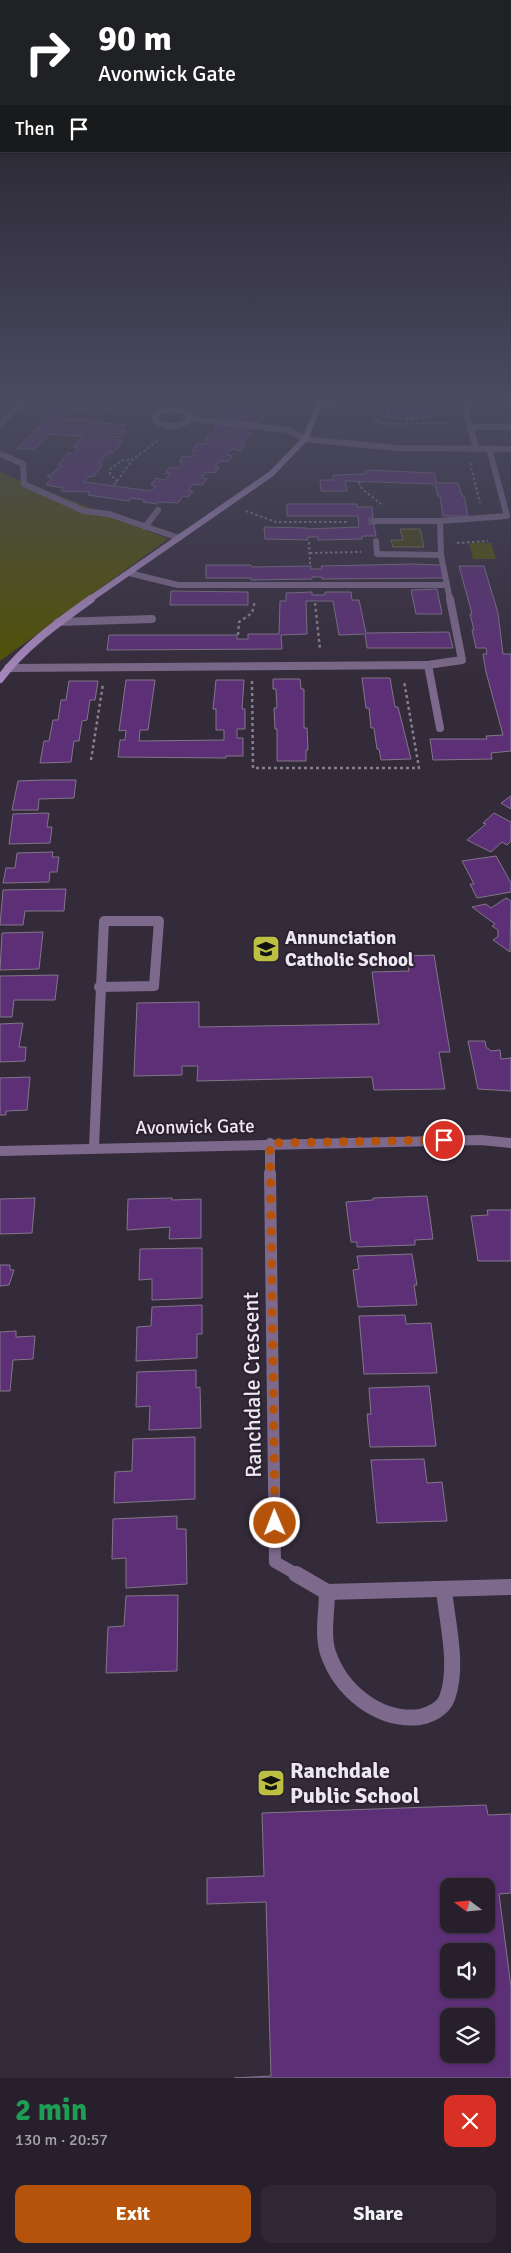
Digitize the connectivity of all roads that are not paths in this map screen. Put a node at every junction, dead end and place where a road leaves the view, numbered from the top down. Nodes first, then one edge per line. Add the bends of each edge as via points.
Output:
1 (46, 494) edge
2 (242, 494) edge
3 (501, 494) edge
4 (158, 510) dead end
5 (373, 521) dead end
6 (440, 521) junction
7 (145, 527) junction
8 (179, 538) junction
9 (376, 541) dead end
10 (441, 555) junction
11 (129, 573) junction
12 (447, 585) junction
13 (152, 619) dead end
14 (58, 622) junction
15 (428, 665) junction
16 (8, 668) junction
17 (0, 679) edge
18 (440, 728) dead end
19 (100, 987) junction
20 (270, 1143) junction
21 (511, 1143) edge
22 (94, 1147) junction
23 (0, 1151) edge
24 (511, 1587) edge
25 (444, 1589) junction
26 (327, 1592) junction

1 - 7 street via 84,511 109,514
2 - 8 street
3 - 6 street via 507,516
4 - 7 street
5 - 6 street
6 - 10 street
7 - 8 street
8 - 11 street
9 - 10 street via 376,554
10 - 12 street
11 - 12 street via 178,585
11 - 14 street
12 - 15 street via 462,660
13 - 14 street
14 - 16 street
15 - 16 street
15 - 18 street
16 - 17 street
19 - 19 street via 104,921 159,920 154,986
19 - 22 street
20 - 21 street, Avonwick Gate via 481,1140
20 - 22 street, Avonwick Gate
20 - 26 street, Ranchdale Crescent via 275,1562
22 - 23 street, Avonwick Gate
24 - 25 street
25 - 26 street
25 - 26 street via 451,1678 447,1700 432,1714 408,1720 374,1710 346,1686 328,1652

